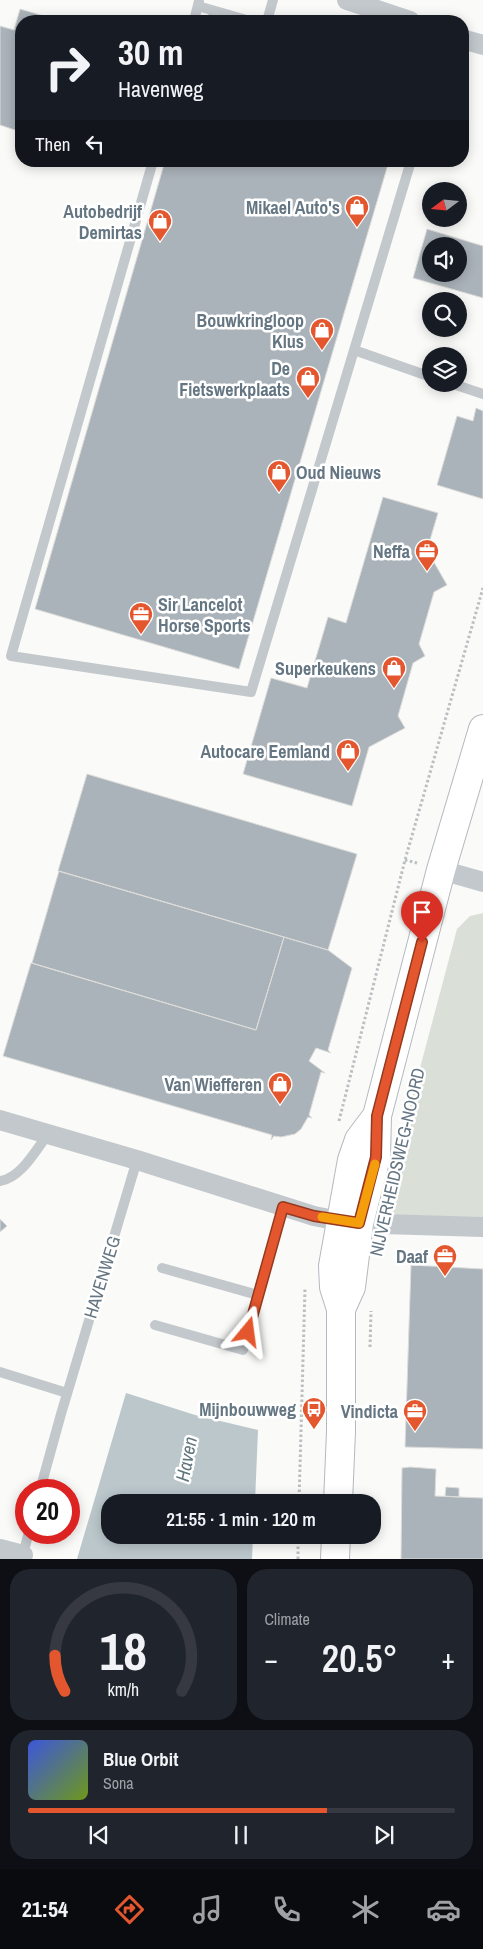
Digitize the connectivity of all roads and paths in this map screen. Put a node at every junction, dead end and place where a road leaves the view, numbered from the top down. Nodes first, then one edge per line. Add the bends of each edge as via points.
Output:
1 (273, 0) edge
2 (347, 0) edge
3 (199, 3) edge
4 (233, 15) edge
5 (269, 15) edge
6 (392, 15) edge
7 (469, 41) edge
8 (483, 45) edge
9 (151, 167) edge
10 (409, 167) edge
11 (354, 350) junction
12 (422, 374) edge
13 (467, 389) edge
14 (483, 394) edge
15 (483, 729) edge
16 (441, 870) junction
17 (483, 882) edge
18 (0, 1120) edge
19 (48, 1134) junction
20 (137, 1160) junction
21 (0, 1181) edge
22 (283, 1207) junction
23 (349, 1222) junction
24 (483, 1228) edge
25 (162, 1268) dead end
26 (258, 1294) junction
27 (372, 1310) dead end
28 (155, 1325) dead end
29 (370, 1349) dead end
30 (0, 1372) edge
31 (67, 1393) junction
32 (43, 1479) edge
33 (338, 1494) edge
34 (26, 1544) edge
35 (298, 1544) edge
36 (336, 1544) edge
37 (0, 1549) edge
38 (22, 1557) edge
39 (298, 1559) edge
40 (335, 1559) edge

1 - 5 lane
2 - 6 street
3 - 4 lane
7 - 8 street
9 - 11 lane via 11,656 251,692
10 - 11 lane
11 - 12 lane
13 - 14 lane
15 - 16 street, NIJVERHEIDSWEG-NOORD
16 - 17 street
16 - 23 street, NIJVERHEIDSWEG-NOORD via 377,1116 359,1140 352,1160
18 - 19 street
19 - 20 street
19 - 21 lane via 19,1170 8,1180
20 - 22 street
20 - 31 lane, HAVENWEG
22 - 23 street
22 - 26 lane
23 - 24 street
23 - 33 street, NIJVERHEIDSWEG-NOORD via 333,1266 334,1287 341,1309
25 - 26 lane
26 - 28 lane via 243,1350
27 - 29 path
30 - 31 lane
31 - 32 lane, HAVENWEG
34 - 38 lane
35 - 39 path
36 - 40 street
37 - 38 street

